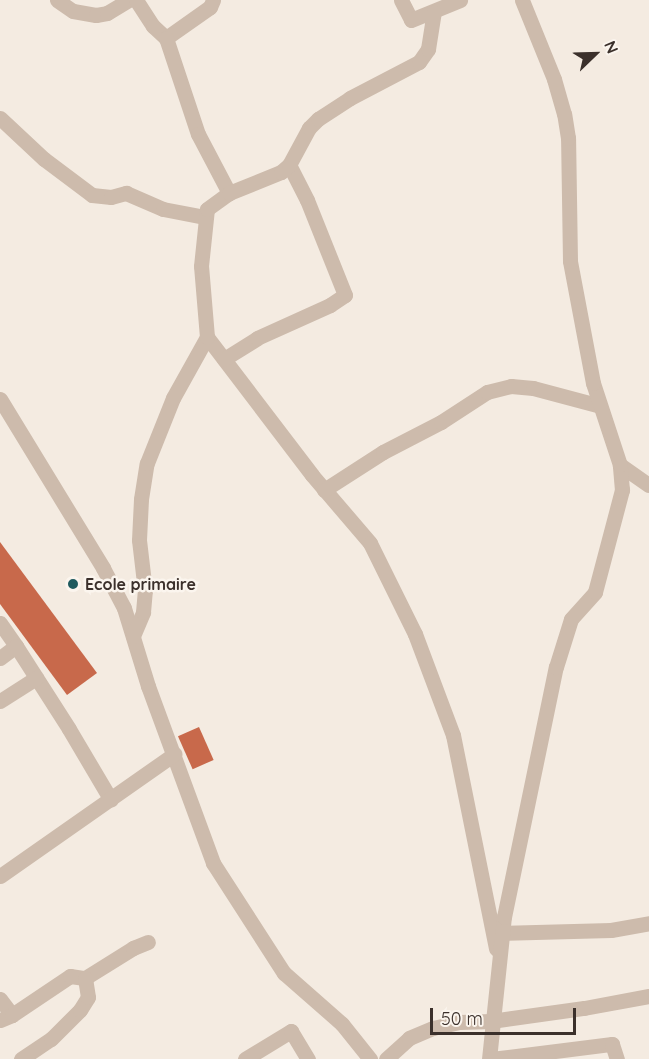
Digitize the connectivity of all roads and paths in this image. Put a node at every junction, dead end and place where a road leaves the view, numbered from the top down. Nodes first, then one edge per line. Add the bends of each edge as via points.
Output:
1 (57, 0) edge
2 (129, 0) edge
3 (136, 0) edge
4 (213, 0) edge
5 (401, 0) edge
6 (522, 0) edge
7 (447, 5) edge
8 (166, 38) junction
9 (0, 118) edge
10 (289, 165) junction
11 (229, 193) junction
12 (205, 217) junction
13 (207, 337) junction
14 (224, 359) junction
15 (0, 399) edge
16 (600, 406) junction
17 (620, 465) junction
18 (649, 485) edge
19 (324, 490) junction
20 (0, 623) edge
21 (133, 636) junction
22 (16, 646) junction
23 (0, 658) edge
24 (36, 678) junction
25 (0, 701) edge
26 (174, 754) junction
27 (111, 800) junction
28 (0, 876) edge
29 (649, 923) edge
30 (502, 933) junction
31 (148, 942) dead end
32 (499, 967) junction
33 (85, 978) junction
34 (649, 996) edge
35 (0, 999) edge
36 (6, 1017) edge
37 (491, 1021) junction
38 (21, 1059) edge
39 (245, 1059) edge
40 (308, 1059) edge
41 (370, 1059) edge
42 (386, 1059) edge
43 (490, 1059) edge
44 (617, 1059) edge

1 - 2 street via 88,15 106,13
3 - 8 street
4 - 8 street via 210,7
5 - 7 street via 410,20
6 - 16 street via 564,114 570,261
7 - 10 street via 428,49 418,62 318,119
8 - 11 street via 198,134
9 - 12 street via 44,159 92,195 111,197 126,193 168,210
10 - 11 street via 273,176
10 - 14 street via 345,295 257,338
11 - 12 street via 207,209
12 - 13 street via 201,266
13 - 14 street
13 - 21 street via 172,398 147,463 139,540 145,591
14 - 19 street
15 - 21 street via 104,568
16 - 17 street
16 - 19 street via 533,388 512,386 488,392
17 - 18 street
17 - 30 street via 622,490 595,592 571,618 566,630
19 - 32 street via 370,543 441,697 453,735
20 - 22 street
21 - 26 street
22 - 23 street
22 - 24 street
24 - 25 street
24 - 27 street
26 - 27 street
26 - 41 street via 205,846 250,922 284,973 342,1024
27 - 28 street
29 - 30 street via 611,930
30 - 32 street
31 - 33 street
32 - 37 street
33 - 36 street via 70,976
33 - 38 street via 88,997 80,1010 51,1039
34 - 37 street
35 - 36 street
37 - 42 street via 433,1028 409,1038
37 - 43 street
39 - 40 street via 291,1031
43 - 44 street via 612,1044

